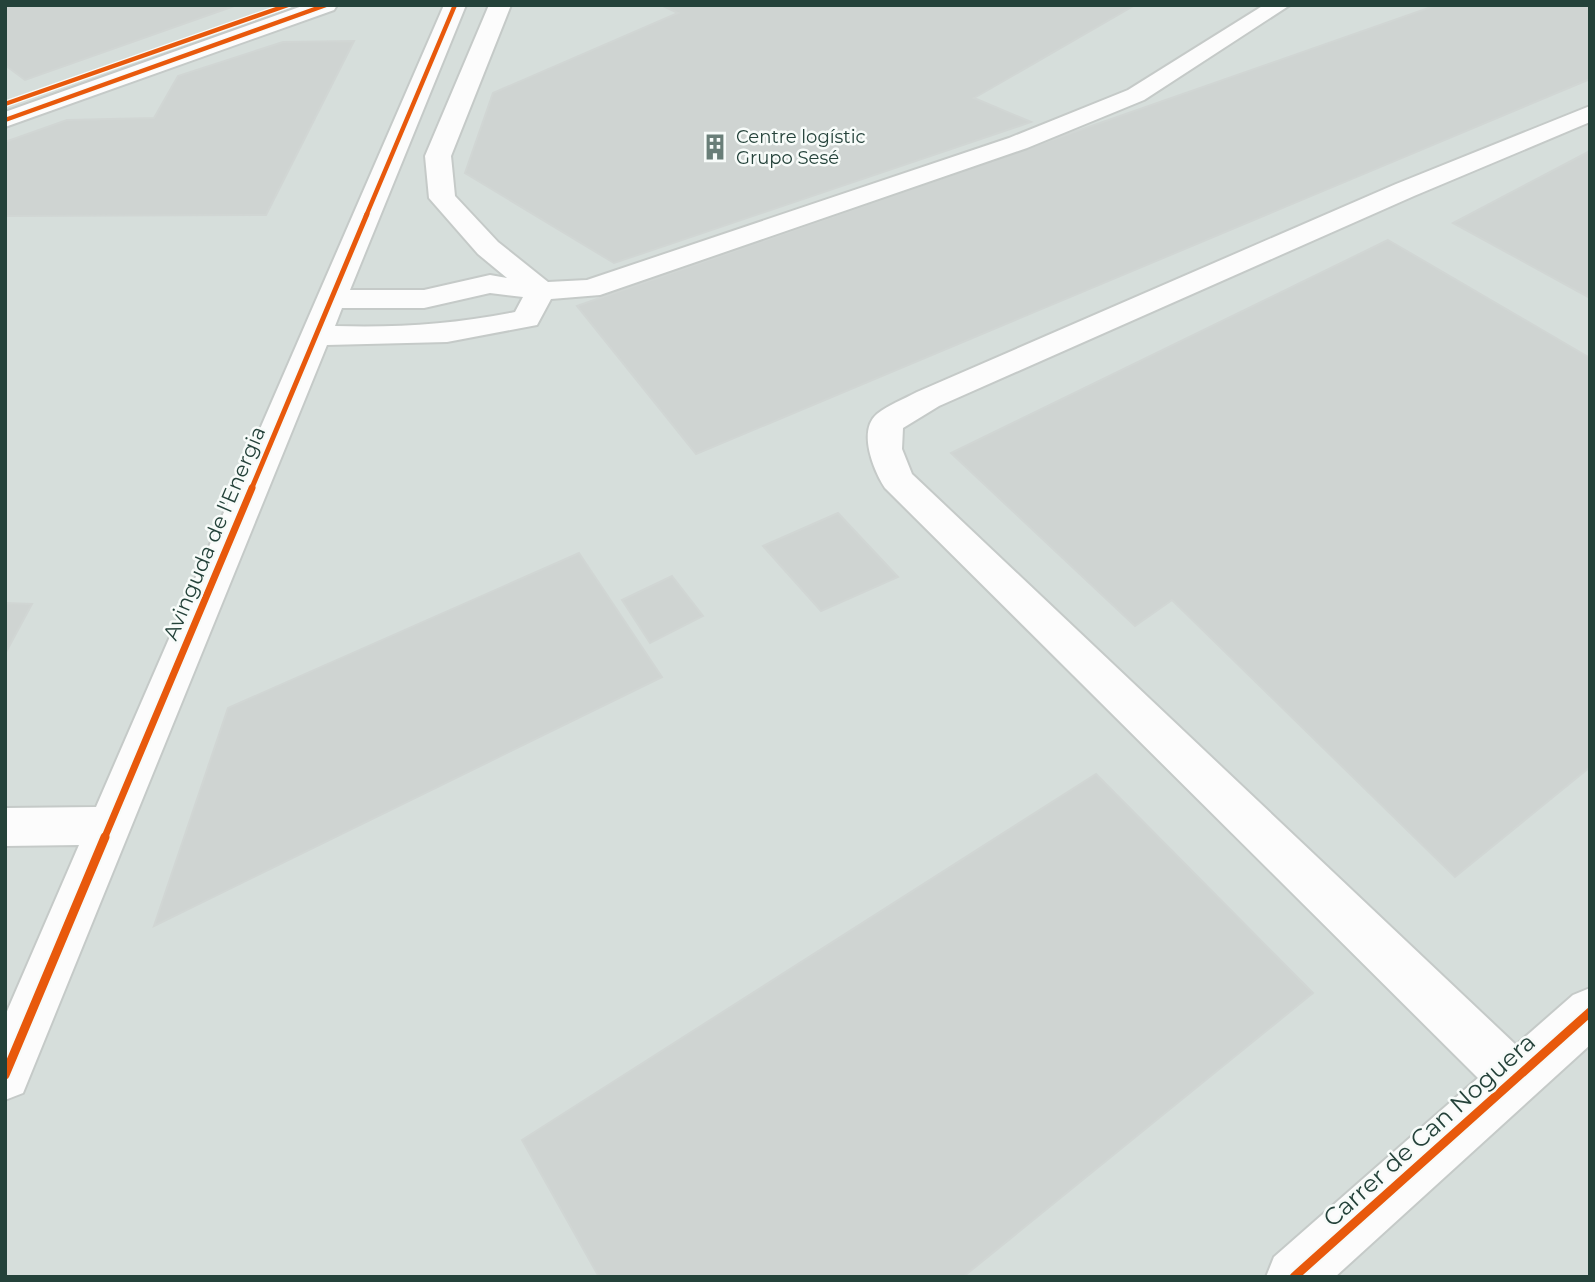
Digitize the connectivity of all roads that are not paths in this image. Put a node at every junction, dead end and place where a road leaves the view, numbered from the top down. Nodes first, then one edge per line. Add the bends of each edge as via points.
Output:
1 (326, 5) edge
2 (455, 5) edge
3 (500, 5) edge
4 (1279, 5) edge
5 (1590, 113) edge
6 (5, 120) edge
7 (541, 291) junction
8 (332, 299) junction
9 (317, 335) junction
10 (110, 826) junction
11 (5, 827) edge
12 (1590, 1012) edge
13 (5, 1075) edge
14 (1515, 1079) junction
15 (1294, 1277) edge

1 - 6 street
2 - 8 street, Avinguda de l'Energia
3 - 7 street via 438,156 442,198 488,248
4 - 7 street via 1136,95 1018,143 590,289
5 - 14 street via 965,383 887,422 885,449 897,480
7 - 8 street via 490,284 424,299
7 - 9 street via 526,319 466,332 400,338
8 - 9 street, Avinguda de l'Energia
9 - 10 street, Avinguda de l'Energia
10 - 11 street
10 - 13 street, Avinguda de l'Energia
12 - 14 street, Carrer de Can Noguera
14 - 15 street, Carrer de Can Noguera

